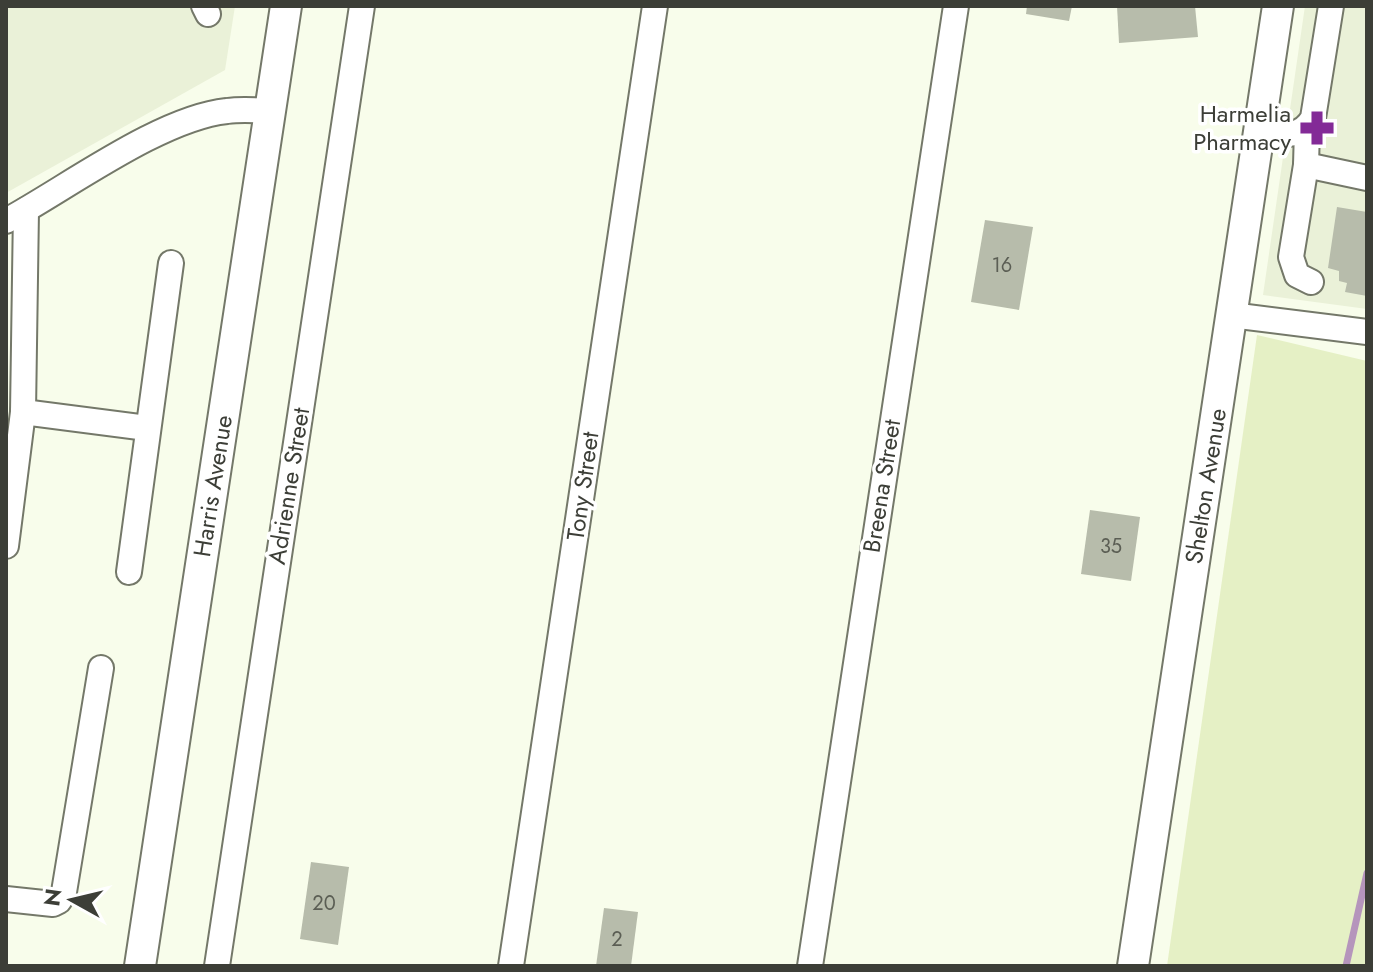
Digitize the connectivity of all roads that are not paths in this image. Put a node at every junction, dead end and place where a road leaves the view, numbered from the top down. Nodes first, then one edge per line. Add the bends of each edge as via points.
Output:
1 (286, 6) edge
2 (362, 6) edge
3 (655, 6) edge
4 (956, 6) edge
5 (1278, 6) edge
6 (1331, 6) edge
7 (270, 111) junction
8 (1307, 129) junction
9 (1259, 131) junction
10 (1306, 165) junction
11 (1367, 178) edge
12 (16, 215) edge
13 (171, 263) dead end
14 (1311, 282) dead end
15 (1231, 315) junction
16 (1367, 332) edge
17 (23, 412) junction
18 (147, 428) junction
19 (12, 465) edge
20 (6, 546) edge
21 (129, 572) dead end
22 (101, 668) dead end
23 (6, 899) edge
24 (140, 966) edge
25 (217, 966) edge
26 (511, 966) edge
27 (810, 966) edge
28 (1133, 966) edge

1 - 7 main road, Harris Avenue
2 - 25 street, Adrienne Street
3 - 26 street, Tony Street
4 - 27 street, Breena Street
5 - 9 main road, Shelton Avenue
6 - 8 street
7 - 12 street via 199,117 144,141
7 - 24 main road, Harris Avenue
8 - 9 street via 1290,135
8 - 10 street
9 - 15 main road, Shelton Avenue
10 - 11 street
10 - 14 street via 1291,257 1297,275
12 - 17 street
13 - 18 street
15 - 16 street
15 - 28 main road, Shelton Avenue
17 - 18 street
17 - 19 street
18 - 21 street
19 - 20 street
22 - 23 street via 64,892 53,904

